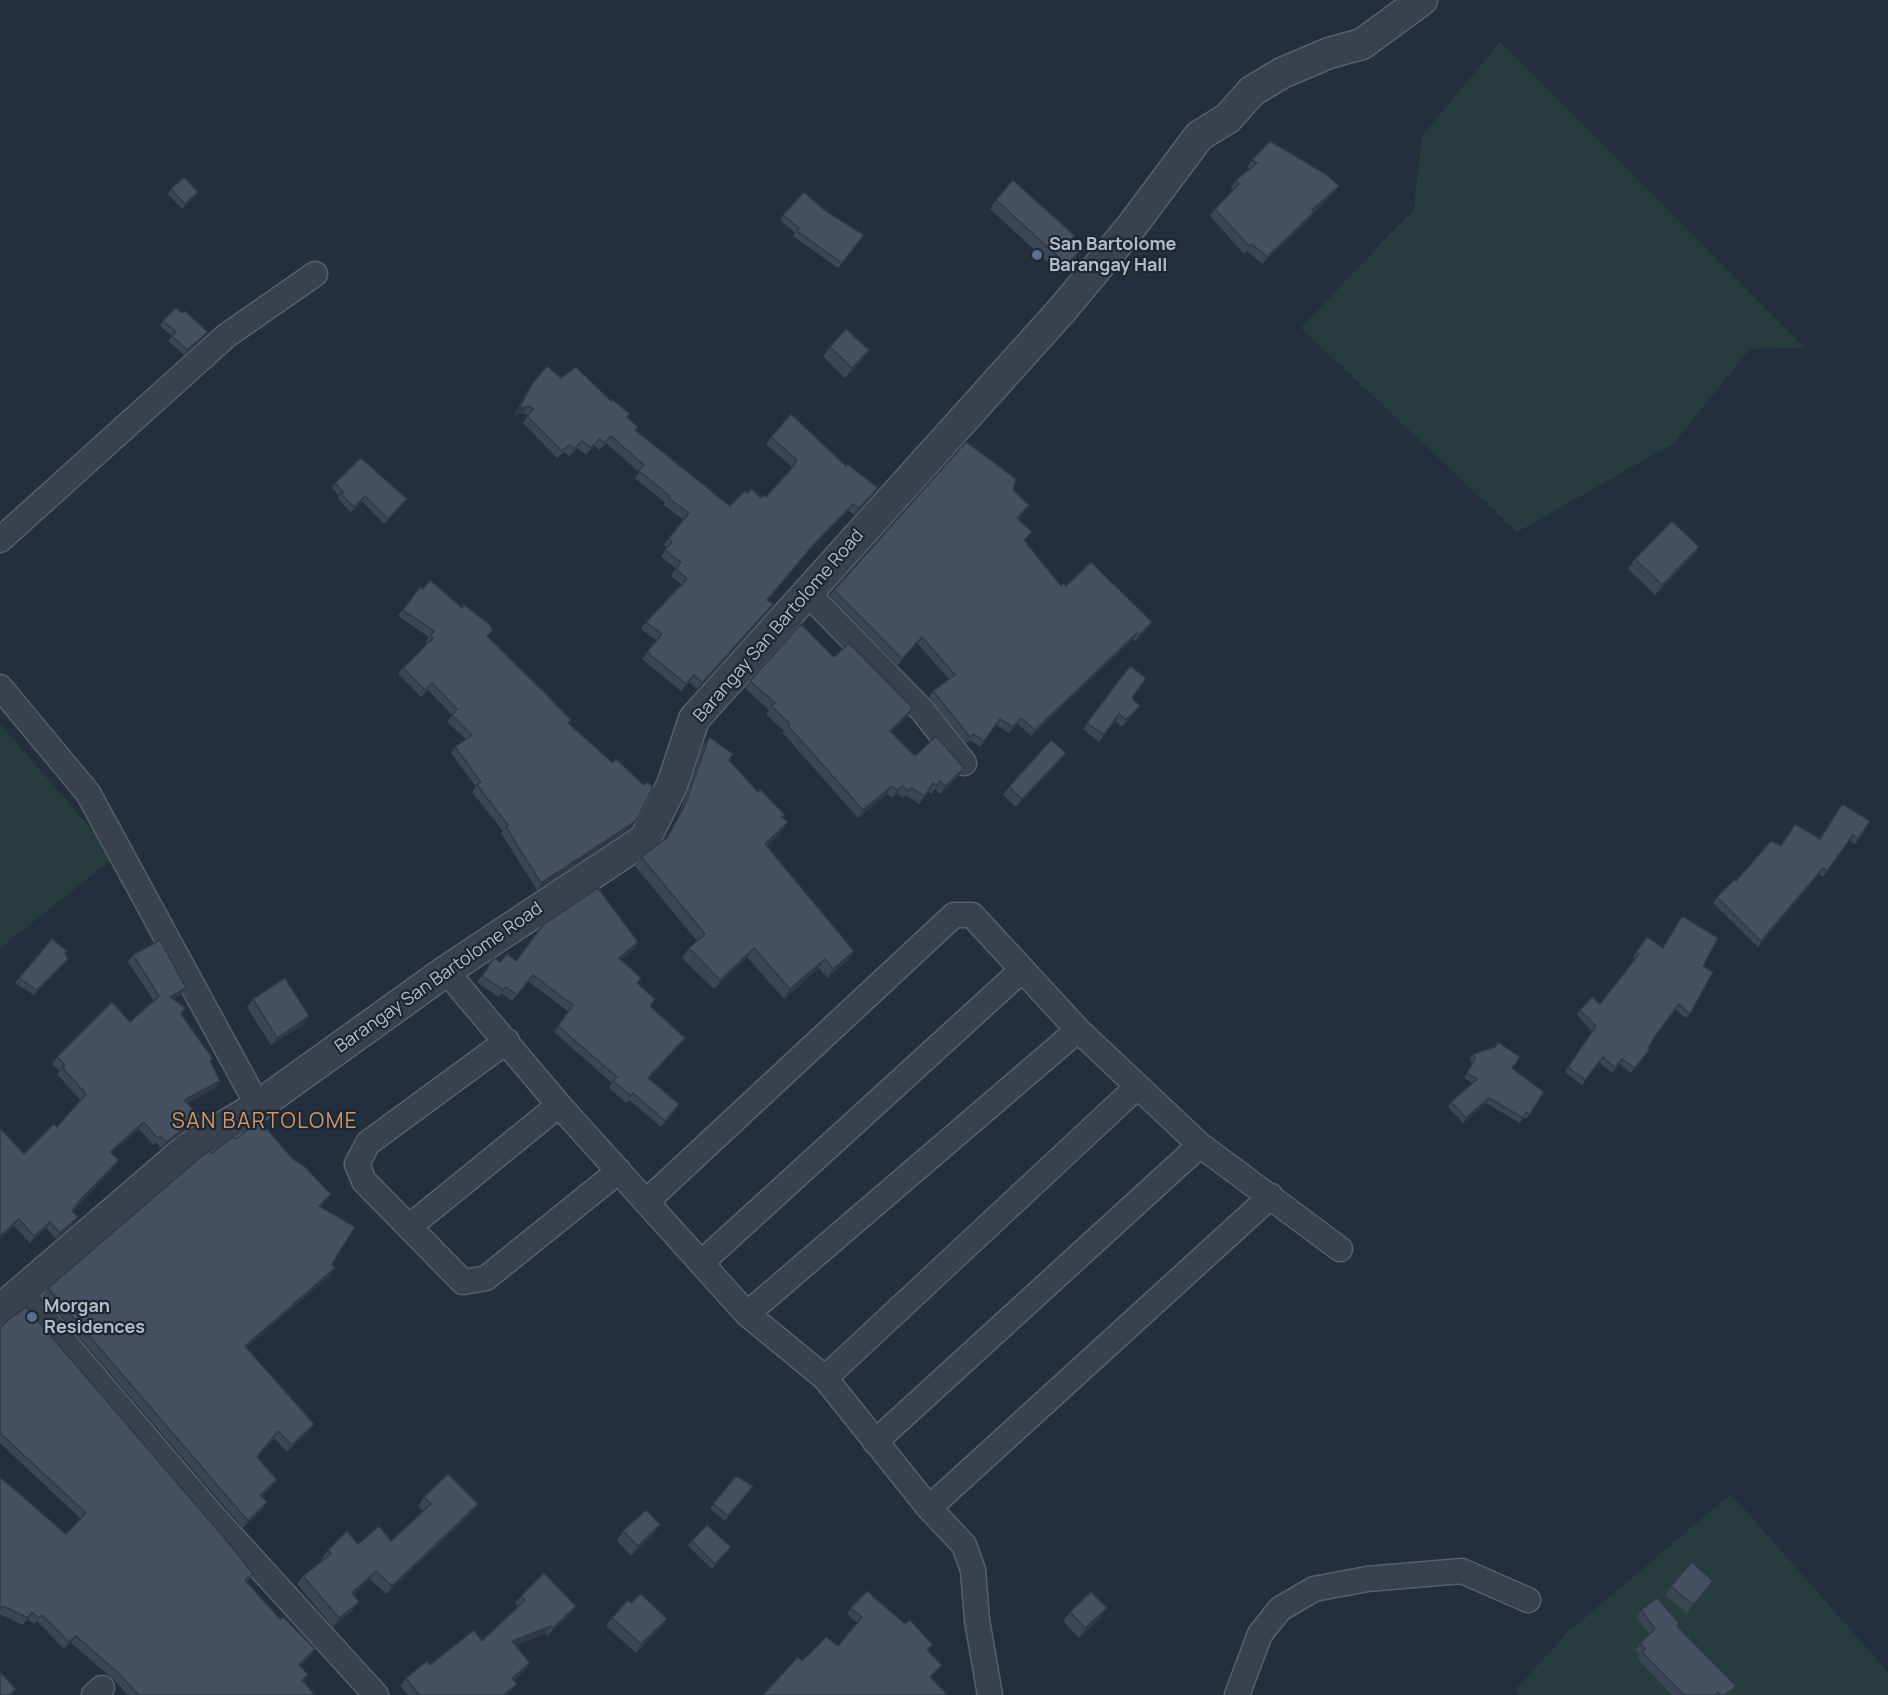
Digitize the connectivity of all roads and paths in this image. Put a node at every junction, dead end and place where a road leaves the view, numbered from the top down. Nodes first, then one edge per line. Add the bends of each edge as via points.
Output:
1 (1422, 0) edge
2 (315, 274) dead end
3 (0, 540) edge
4 (807, 593) junction
5 (0, 687) edge
6 (964, 763) dead end
7 (1022, 970) junction
8 (446, 971) junction
9 (1078, 1029) junction
10 (507, 1041) junction
11 (1137, 1087) junction
12 (559, 1105) junction
13 (258, 1107) junction
14 (1200, 1145) junction
15 (619, 1171) junction
16 (1271, 1196) junction
17 (647, 1201) junction
18 (410, 1227) junction
19 (1340, 1249) dead end
20 (701, 1263) junction
21 (10, 1300) edge
22 (747, 1314) junction
23 (825, 1378) junction
24 (876, 1442) junction
25 (929, 1508) junction
26 (1528, 1600) dead end
27 (376, 1695) edge
28 (990, 1695) edge
29 (1237, 1695) edge

1 - 4 street, Barangay San Bartolome Road via 1362,44 1282,73 1252,92 1228,118 1199,136 1062,310
2 - 3 street via 218,343
4 - 6 street via 922,710
4 - 8 street, Barangay San Bartolome Road via 694,719 672,785 645,839
5 - 13 street via 88,793
7 - 9 street
7 - 17 street via 972,915 954,915
7 - 20 street
8 - 10 street
8 - 13 street, Barangay San Bartolome Road
9 - 11 street
9 - 22 street
10 - 12 street
10 - 18 street via 368,1143 357,1164 364,1181
11 - 14 street
11 - 23 street
12 - 15 street
12 - 18 street
13 - 21 street, Barangay San Bartolome Road via 188,1148
14 - 16 street
14 - 24 street
15 - 17 street
15 - 18 street via 486,1278 463,1282
16 - 19 street
16 - 25 street
17 - 20 street
20 - 22 street
21 - 27 street
22 - 23 street
23 - 24 street
24 - 25 street
25 - 28 street via 964,1545 973,1570
26 - 29 street via 1462,1571 1367,1579 1314,1589 1280,1608 1260,1634

